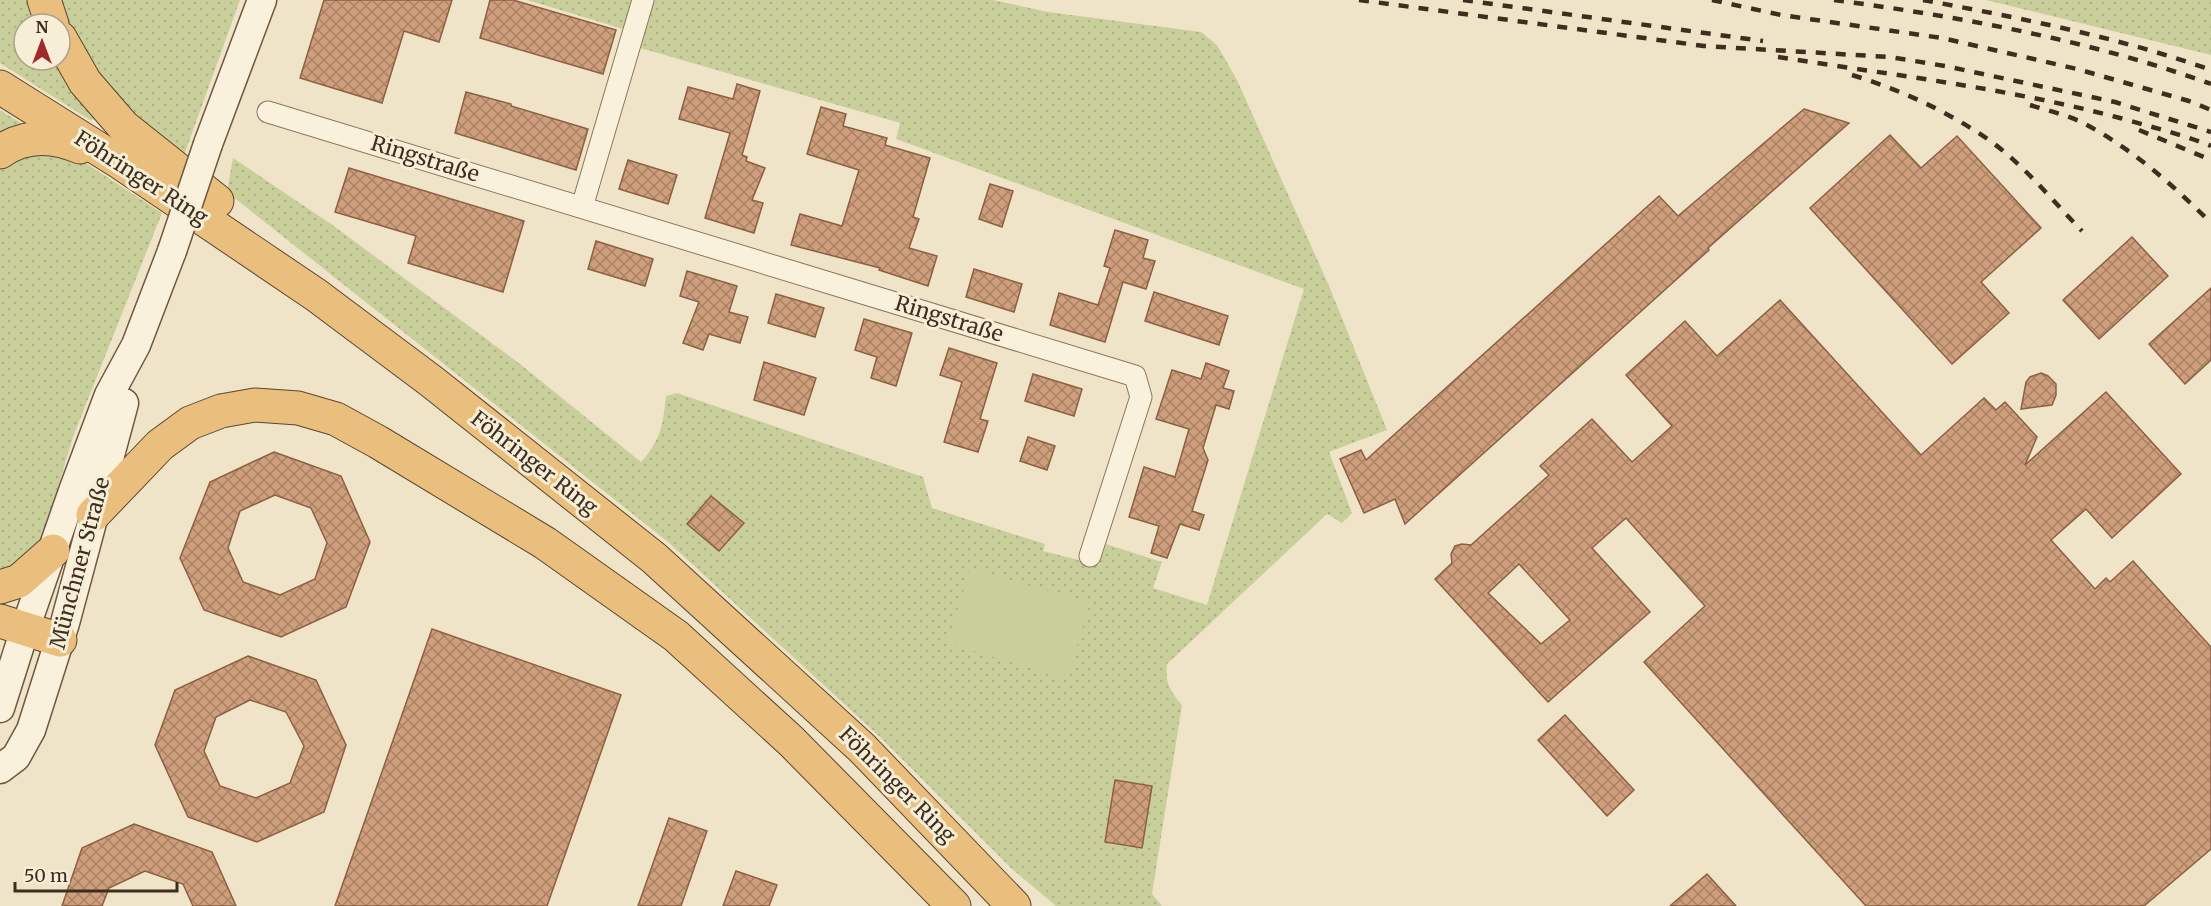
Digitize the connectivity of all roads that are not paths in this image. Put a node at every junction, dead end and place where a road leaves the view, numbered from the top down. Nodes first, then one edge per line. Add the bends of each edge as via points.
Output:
1 (262, 0) edge
2 (644, 0) edge
3 (72, 59) edge
4 (0, 87) edge
5 (268, 112) dead end
6 (0, 152) edge
7 (121, 163) junction
8 (582, 207) junction
9 (316, 295) junction
10 (136, 345) junction
11 (93, 515) junction
12 (53, 551) junction
13 (1090, 556) dead end
14 (0, 587) edge
15 (12, 625) edge
16 (60, 640) junction
17 (0, 708) edge
18 (0, 769) edge
19 (954, 906) edge
20 (1014, 906) edge

1 - 10 main road, Münchner Straße, bridge
2 - 8 street
3 - 9 highway via 85,82 124,127 260,235
4 - 7 highway, Föhringer Ring
5 - 8 street, Ringstraße
6 - 7 highway via 12,144 38,137 68,142
7 - 9 highway, Föhringer Ring
8 - 13 street, Ringstraße via 1135,376 1141,397
9 - 20 highway, Föhringer Ring via 654,558 862,748
10 - 11 main road, Münchner Straße
10 - 12 main road, Münchner Straße via 110,395
11 - 16 main road, Münchner Straße
11 - 19 highway via 160,445 190,423 221,411 255,405 297,408 336,419 545,543 676,636 791,741
12 - 14 highway via 19,581
12 - 15 main road, Münchner Straße
15 - 16 highway
15 - 17 main road, Münchner Straße
16 - 18 main road, Münchner Straße via 32,730 16,757

